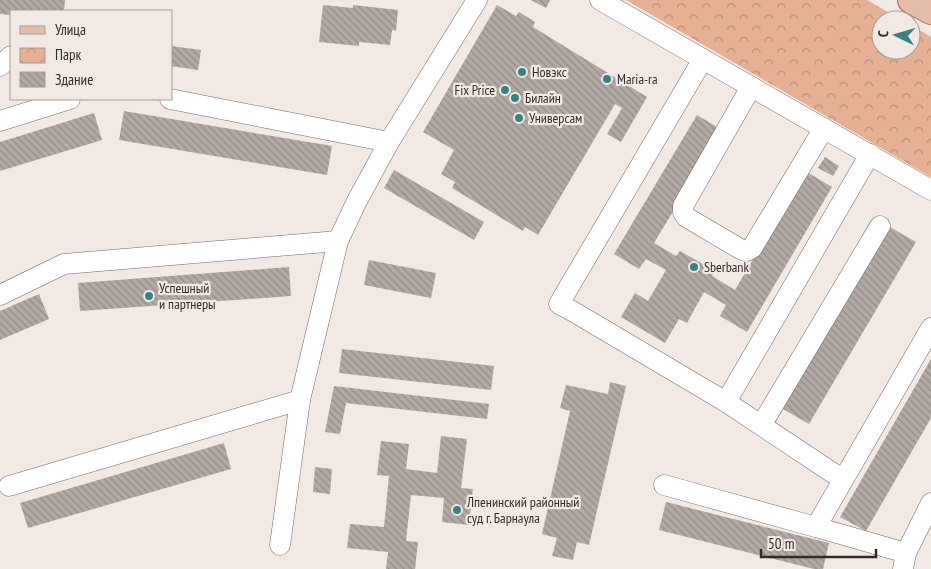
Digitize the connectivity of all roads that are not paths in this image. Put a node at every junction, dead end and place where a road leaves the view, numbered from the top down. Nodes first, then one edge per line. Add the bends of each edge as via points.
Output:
1 (477, 0) edge
2 (600, 0) edge
3 (911, 0) edge
4 (931, 12) edge
5 (10, 57) edge
6 (703, 59) junction
7 (0, 66) edge
8 (751, 87) junction
9 (172, 99) edge
10 (67, 100) edge
11 (0, 121) edge
12 (824, 128) junction
13 (389, 142) junction
14 (870, 154) junction
15 (931, 190) edge
16 (880, 226) dead end
17 (338, 241) junction
18 (0, 295) edge
19 (931, 328) edge
20 (300, 400) junction
21 (726, 402) junction
22 (762, 424) junction
23 (842, 479) junction
24 (664, 485) dead end
25 (9, 486) dead end
26 (930, 506) edge
27 (816, 526) junction
28 (280, 545) dead end
29 (905, 561) edge

1 - 13 street
2 - 6 street
3 - 4 main road
5 - 7 street
6 - 8 street
6 - 21 street via 558,304
8 - 12 street
8 - 12 street via 683,206 686,217 742,250 752,248
9 - 13 street
10 - 11 street
12 - 14 street
13 - 17 street
14 - 15 street
14 - 21 street
16 - 22 street
17 - 18 street via 64,264
17 - 20 street
19 - 23 street
20 - 25 street
20 - 28 street
21 - 22 street
22 - 23 street
23 - 27 street
24 - 27 street
26 - 29 street
27 - 29 street

